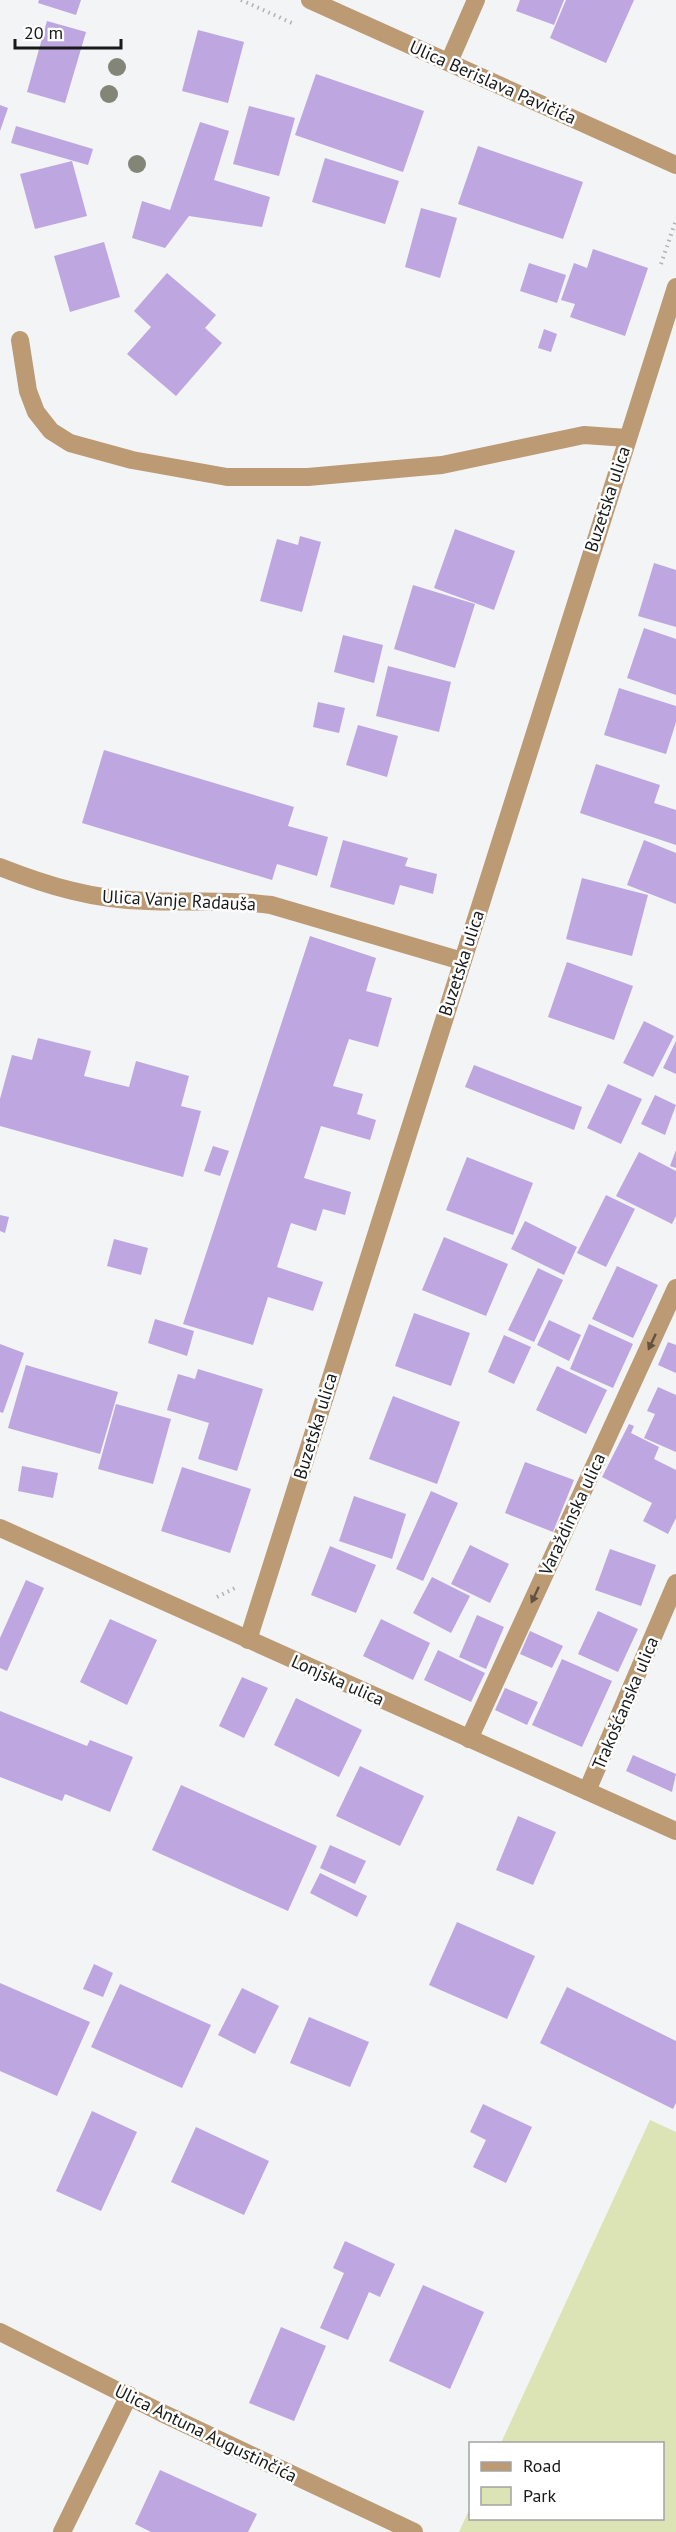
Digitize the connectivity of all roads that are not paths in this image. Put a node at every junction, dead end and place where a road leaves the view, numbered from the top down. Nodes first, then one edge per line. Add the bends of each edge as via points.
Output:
1 (310, 0) edge
2 (476, 0) edge
3 (449, 62) junction
4 (676, 165) edge
5 (676, 287) edge
6 (20, 340) dead end
7 (627, 438) junction
8 (0, 867) edge
9 (462, 961) junction
10 (676, 1288) edge
11 (0, 1528) edge
12 (676, 1583) edge
13 (248, 1640) junction
14 (469, 1739) junction
15 (587, 1791) junction
16 (676, 1831) edge
17 (0, 2332) edge
18 (129, 2395) junction
19 (62, 2532) edge
20 (414, 2532) edge

1 - 3 street, Ulica Berislava Pavičića
2 - 3 street
3 - 4 street, Ulica Berislava Pavičića
5 - 7 street, Buzetska ulica
6 - 7 street via 28,391 36,412 51,432 70,443 132,460 227,477 309,477 399,470 476,459 584,435
7 - 9 street, Buzetska ulica
8 - 9 street, Ulica Vanje Radauša via 47,885 104,897 271,905
9 - 13 street, Buzetska ulica
10 -> 14 street, Varaždinska ulica
11 - 13 street, Lonjska ulica
12 - 15 street, Trakošćanska ulica
13 - 14 street, Lonjska ulica
14 - 15 street, Lonjska ulica
15 - 16 street, Lonjska ulica
17 - 18 street, Ulica Antuna Augustinčića
18 - 19 street
18 - 20 street, Ulica Antuna Augustinčića

